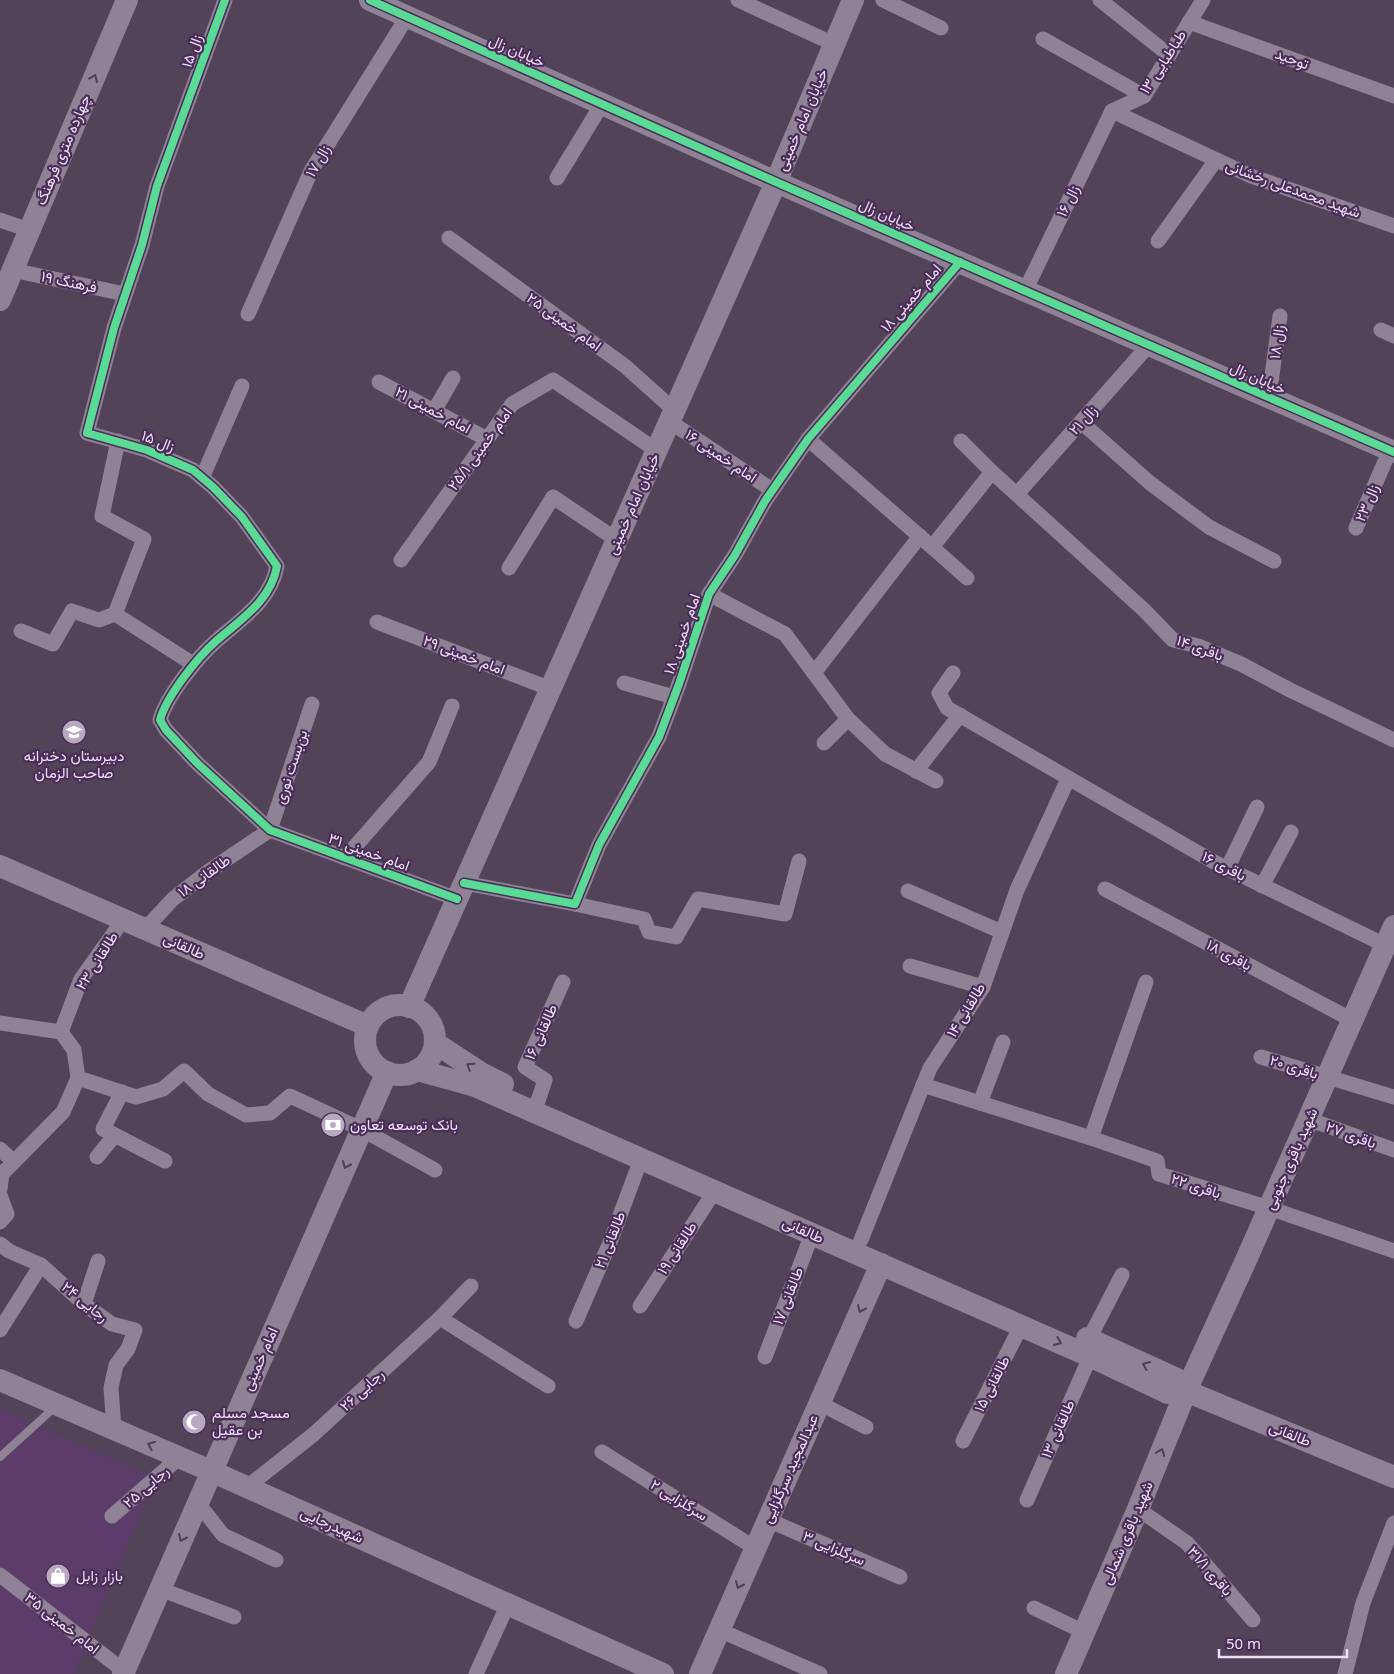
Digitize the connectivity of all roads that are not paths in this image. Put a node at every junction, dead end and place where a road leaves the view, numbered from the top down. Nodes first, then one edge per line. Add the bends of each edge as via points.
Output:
1 (126, 0) edge
2 (225, 0) edge
3 (738, 0) edge
4 (853, 0) edge
5 (883, 0) edge
6 (1100, 0) edge
7 (1203, 0) edge
8 (390, 6) edge
9 (1190, 22) junction
10 (941, 28) dead end
11 (1042, 39) dead end
12 (834, 44) junction
13 (1169, 55) junction
14 (1144, 96) junction
15 (1394, 96) edge
16 (602, 104) junction
17 (1112, 110) junction
18 (1216, 160) junction
19 (557, 178) dead end
20 (776, 182) junction
21 (0, 220) edge
22 (1394, 226) edge
23 (30, 230) junction
24 (449, 238) dead end
25 (1158, 241) dead end
26 (960, 262) junction
27 (12, 270) junction
28 (1025, 291) junction
29 (125, 294) junction
30 (0, 300) edge
31 (248, 314) dead end
32 (1280, 316) dead end
33 (1149, 345) junction
34 (453, 378) dead end
35 (379, 382) dead end
36 (242, 386) dead end
37 (1269, 397) junction
38 (434, 411) junction
39 (672, 416) junction
40 (1080, 422) junction
41 (487, 439) junction
42 (808, 439) junction
43 (118, 441) junction
44 (961, 441) dead end
45 (656, 450) junction
46 (1392, 451) edge
47 (992, 472) junction
48 (202, 478) junction
49 (772, 490) junction
50 (1017, 494) junction
51 (1356, 528) dead end
52 (920, 536) junction
53 (616, 540) junction
54 (932, 547) junction
55 (401, 560) dead end
56 (1274, 561) dead end
57 (509, 568) dead end
58 (967, 578) dead end
59 (709, 594) junction
60 (115, 614) junction
61 (377, 622) dead end
62 (21, 631) dead end
63 (193, 664) junction
64 (814, 673) junction
65 (953, 673) dead end
66 (624, 683) dead end
67 (551, 688) junction
68 (674, 697) junction
69 (312, 704) dead end
70 (452, 706) dead end
71 (960, 716) junction
72 (848, 719) junction
73 (1394, 740) edge
74 (824, 743) dead end
75 (916, 770) junction
76 (1068, 779) junction
77 (936, 781) dead end
78 (1257, 807) dead end
79 (270, 830) junction
80 (1291, 832) dead end
81 (345, 858) junction
82 (799, 861) dead end
83 (0, 866) edge
84 (1227, 869) junction
85 (1262, 886) junction
86 (1105, 890) dead end
87 (461, 891) junction
88 (908, 891) dead end
89 (575, 904) junction
90 (123, 920) junction
91 (145, 930) junction
92 (1002, 932) junction
93 (1390, 935) edge
94 (910, 966) dead end
95 (563, 982) dead end
96 (1146, 982) dead end
97 (983, 987) junction
98 (409, 1007) junction
99 (1352, 1020) junction
100 (0, 1023) edge
101 (368, 1026) junction
102 (61, 1032) junction
103 (1003, 1042) dead end
104 (434, 1043) junction
105 (1261, 1057) dead end
106 (418, 1070) junction
107 (386, 1072) junction
108 (1327, 1077) junction
109 (78, 1078) junction
110 (923, 1085) junction
111 (122, 1092) junction
112 (1394, 1097) edge
113 (538, 1101) junction
114 (980, 1103) junction
115 (1308, 1119) junction
116 (361, 1129) junction
117 (115, 1135) junction
118 (1091, 1138) junction
119 (0, 1149) edge
120 (1394, 1150) edge
121 (97, 1157) dead end
122 (641, 1159) junction
123 (165, 1161) dead end
124 (14, 1162) junction
125 (435, 1170) dead end
126 (0, 1189) edge
127 (714, 1192) junction
128 (0, 1195) edge
129 (1269, 1208) junction
130 (0, 1222) edge
131 (812, 1234) junction
132 (861, 1240) junction
133 (0, 1244) edge
134 (1394, 1252) edge
135 (98, 1261) dead end
136 (881, 1264) junction
137 (41, 1265) junction
138 (1122, 1276) dead end
139 (471, 1286) dead end
140 (84, 1304) junction
141 (640, 1306) dead end
142 (440, 1318) junction
143 (576, 1321) dead end
144 (1021, 1326) junction
145 (0, 1330) edge
146 (1089, 1348) junction
147 (765, 1357) dead end
148 (0, 1380) edge
149 (548, 1386) dead end
150 (1186, 1391) junction
151 (819, 1404) junction
152 (57, 1405) junction
153 (866, 1427) dead end
154 (114, 1429) junction
155 (963, 1441) dead end
156 (602, 1452) dead end
157 (0, 1457) edge
158 (180, 1458) junction
159 (211, 1471) junction
160 (1394, 1477) edge
161 (247, 1487) junction
162 (1026, 1500) dead end
163 (198, 1503) junction
164 (1138, 1509) junction
165 (112, 1516) dead end
166 (768, 1520) junction
167 (1394, 1523) edge
168 (755, 1548) junction
169 (276, 1560) dead end
170 (0, 1575) edge
171 (900, 1577) dead end
172 (160, 1589) junction
173 (508, 1604) junction
174 (1034, 1608) dead end
175 (234, 1617) dead end
176 (1253, 1620) dead end
177 (719, 1630) junction
178 (1084, 1632) junction
179 (124, 1673) edge
180 (476, 1674) edge
181 (664, 1674) edge
182 (700, 1674) edge
183 (820, 1674) edge
184 (1066, 1674) edge
185 (1345, 1674) edge

23 -> 1 main road, چهارده متری فرهنگ
2 - 29 street, زال ۱۵ via 157,186
3 - 12 street
4 - 12 main road, خیابان امام خمینی
5 - 10 street
6 - 13 street
7 - 9 street, طباطبایی ۱۳
8 - 16 main road, خیابان زال
8 - 31 street, زال ۱۷ via 311,170
9 - 13 street, طباطبایی ۱۳
9 - 15 street, توحید
11 - 14 street
12 - 20 main road, خیابان امام خمینی
13 - 14 street, طباطبایی ۱۳
14 - 17 street, طباطبایی ۱۳
16 - 19 street
16 - 20 main road, خیابان زال
17 - 18 street, شهید محمدعلی رخشانی
17 - 28 street, زال ۱۶
18 - 22 street, شهید محمدعلی رخشانی via 1251,176
18 - 25 street
20 - 26 main road, خیابان زال
20 - 39 main road, خیابان امام خمینی
21 - 23 street
23 - 27 main road, چهارده متری فرهنگ
24 - 39 street, امام خمینی ۲۵ via 625,366
26 - 28 main road, خیابان زال
26 - 42 street, امام خمینی ۱۸
27 - 29 street, فرهنگ ۱۹
27 - 30 main road, چهارده متری فرهنگ
28 - 33 main road, خیابان زال
29 - 43 street, زال ۱۵ via 87,433
32 - 37 street, زال ۱۸
33 - 37 main road, خیابان زال
33 - 40 street, زال ۲۱
34 - 38 street
35 - 38 street, امام خمینی ۲۱
36 - 48 street
37 - 46 main road, خیابان زال
38 - 41 street, امام خمینی ۲۱
39 - 45 main road, خیابان امام خمینی
39 - 49 street, امام خمینی ۱۶
40 - 50 street, زال ۲۱
40 - 56 street via 1150,484 1209,527
41 - 45 street, امام خمینی ۲۵/۱ via 512,404 553,380
41 - 55 street, امام خمینی ۲۵/۱
42 - 49 street, امام خمینی ۱۸
42 - 52 street
43 - 48 street, زال ۱۵ via 154,453
43 - 60 street via 102,516 144,539
44 - 47 street, باقری ۱۴
45 - 53 main road, خیابان امام خمینی
46 - 51 street, زال ۲۳
47 - 50 street, باقری ۱۴
47 - 54 street
48 - 63 street, زال ۱۵ via 242,517 277,566 275,579 257,605
49 - 59 street, امام خمینی ۱۸
50 - 73 street, باقری ۱۴ via 1173,640 1198,646 1241,664
52 - 54 street
52 - 64 street
53 - 57 street via 554,497
53 - 67 main road, خیابان امام خمینی
54 - 58 street
59 - 64 street via 785,634
59 - 68 street, امام خمینی ۱۸
60 - 62 street via 99,620 72,611 53,644
60 - 63 street
61 - 67 street, امام خمینی ۲۹
63 - 79 street, زال ۱۵ via 160,720 197,763
64 - 72 street
65 - 71 street, باقری ۱۶ via 939,693 948,708
66 - 68 street
67 - 87 main road, خیابان امام خمینی
68 - 89 street, امام خمینی ۱۸ via 659,737 599,845
69 - 79 street, بن‌بست نوری
70 - 81 street via 429,762
71 - 75 street
71 - 76 street, باقری ۱۶
72 - 74 street
72 - 75 street via 886,754
75 - 77 street
76 - 84 street, باقری ۱۶
76 - 92 street, طالقانی ۱۴ via 1017,890
78 - 84 street
79 - 81 street, امام خمینی ۳۱
79 - 91 street, طالقانی ۱۸ via 173,899
80 - 85 street
81 - 87 street, امام خمینی ۳۱
82 - 89 street via 785,914 698,899 676,937 649,932 644,919
83 - 90 main road, طالقانی
84 - 85 street, باقری ۱۶
85 - 93 street, باقری ۱۶
86 - 99 street, باقری ۱۸
87 - 89 street
87 - 98 main road, خیابان امام خمینی
88 - 92 street
90 - 91 main road, طالقانی
90 - 102 street, طالقانی ۲۳ via 81,979
91 - 101 main road, طالقانی
92 - 97 street, طالقانی ۱۴
93 - 99 main road, شهید باقری جنوبی
94 - 97 street
95 - 113 street, طالقانی ۱۶ via 525,1067 545,1080
96 - 118 street
97 - 110 street, طالقانی ۱۴ via 930,1068
98 - 101 main road via 400,1005 380,1011
98 - 104 main road via 428,1020 434,1031
99 - 108 main road, شهید باقری جنوبی
100 - 102 street
101 - 107 main road via 366,1048 370,1058
102 - 109 street via 74,1050
103 - 114 street
104 - 106 main road via 432,1054
113 -> 104 main road, طالقانی via 481,1073
105 - 108 street, باقری ۲۰
106 - 107 main road via 397,1075
106 - 122 main road, طالقانی via 475,1086
107 - 116 main road, امام خمینی
108 - 112 street, باقری ۲۰
108 - 115 main road, شهید باقری جنوبی
109 - 111 street
109 - 124 street via 63,1112
110 - 114 street, باقری ۲۲
110 - 132 street, طالقانی ۱۴
111 - 116 street via 136,1097 163,1089 184,1071 208,1094 246,1115 270,1113 290,1096
111 - 117 street via 104,1129
113 - 132 main road, طالقانی
114 - 118 street, باقری ۲۲
115 - 120 street, باقری ۲۷
115 - 129 main road, شهید باقری جنوبی
116 - 125 street
116 -> 159 main road, امام خمینی
117 - 121 street
117 - 123 street
118 - 129 street, باقری ۲۲ via 1157,1161 1159,1174
119 - 124 street
122 - 127 main road, طالقانی
122 - 143 street, طالقانی ۲۱
124 - 126 street via 2,1174
127 - 131 main road, طالقانی
127 - 141 street, طالقانی ۱۹
128 - 130 street via 7,1214
129 - 134 street, باقری ۲۲
129 - 150 main road, شهید باقری جنوبی
131 - 136 main road, طالقانی
131 - 147 street, طالقانی ۱۷
132 - 146 main road, طالقانی
133 - 137 street, رجایی ۲۴
135 - 140 street
136 - 144 main road, طالقانی
136 -> 151 main road, عبدالمجید سرگلزایی
137 - 140 street, رجایی ۲۴
137 - 145 street
138 - 146 street, طالقانی ۱۳
139 - 142 street, رجایی ۲۶
140 - 154 street, رجایی ۲۴ via 112,1324 135,1330 128,1349 116,1365 111,1388
142 - 149 street
142 - 161 street, رجایی ۲۶ via 314,1434
144 -> 146 main road, طالقانی
144 - 155 street, طالقانی ۱۵
146 - 150 main road, طالقانی via 1177,1379
146 - 162 street, طالقانی ۱۳
148 - 152 main road, شهیدرجایی
150 - 160 main road, طالقانی
164 -> 150 main road, شهید باقری شمالی
151 - 153 street
151 - 166 main road, عبدالمجید سرگلزایی
152 - 154 main road, شهیدرجایی
152 - 157 lane
158 -> 154 main road, شهیدرجایی
156 - 168 street, سرگلزایی ۲
158 - 159 main road, شهیدرجایی
158 - 165 street, رجایی ۲۵
159 - 161 main road, شهیدرجایی
159 - 163 main road, امام خمینی
161 - 173 main road, شهیدرجایی
163 - 169 street via 223,1535
163 -> 172 main road, امام خمینی
164 - 176 street, باقری ۳۱/۱ via 1187,1543
164 - 178 main road, شهید باقری شمالی
166 - 168 main road, عبدالمجید سرگلزایی
166 - 171 street, سرگلزایی ۳
167 - 185 street via 1363,1603
168 -> 177 main road, عبدالمجید سرگلزایی
170 - 179 street, امام خمینی ۳۵
172 - 175 street
172 - 179 main road, امام خمینی
173 - 180 street
173 - 181 main road, شهیدرجایی
174 - 178 street
177 - 182 main road, عبدالمجید سرگلزایی
177 - 183 street
178 - 184 main road, شهید باقری شمالی

